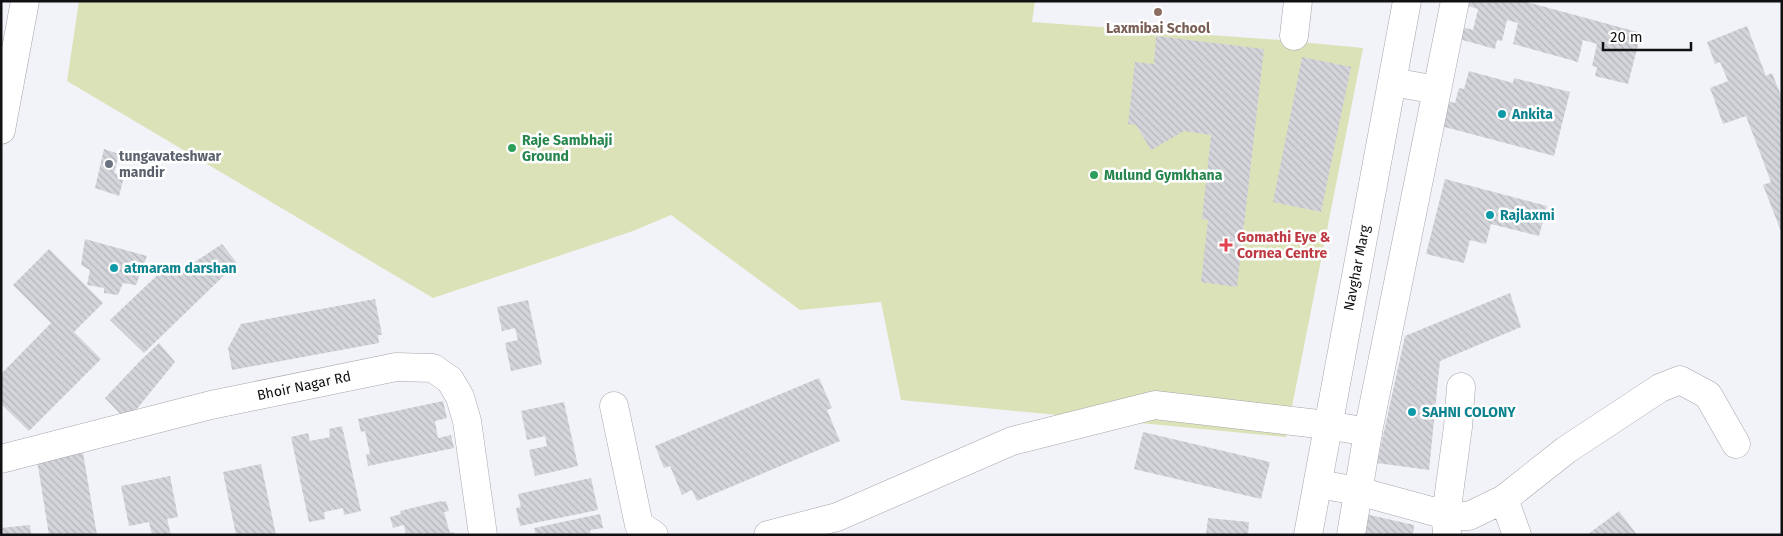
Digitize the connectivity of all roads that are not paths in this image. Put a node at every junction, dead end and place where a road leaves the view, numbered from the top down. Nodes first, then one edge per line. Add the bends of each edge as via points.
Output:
1 (25, 1) edge
2 (1298, 1) edge
3 (1406, 1) edge
4 (1455, 1) edge
5 (1294, 36) dead end
6 (1392, 82) junction
7 (1437, 90) junction
8 (1, 130) edge
9 (1346, 322) junction
10 (1388, 331) junction
11 (1461, 387) dead end
12 (614, 406) dead end
13 (1327, 425) junction
14 (1368, 432) junction
15 (1736, 444) dead end
16 (1, 459) edge
17 (1318, 484) junction
18 (1358, 491) junction
19 (1504, 499) junction
20 (1447, 525) edge
21 (483, 535) edge
22 (654, 535) edge
23 (768, 535) edge
24 (1308, 535) edge
25 (1351, 535) edge
26 (1517, 535) edge

1 - 8 street
2 - 5 street
3 - 6 street, Navghar Marg
4 - 7 street
6 - 7 street
6 - 9 street, Navghar Marg
7 - 10 street
9 - 10 street
9 - 13 street, Navghar Marg
10 - 14 street
11 - 20 street
12 - 22 street via 638,526
13 - 14 street
13 - 17 street, Navghar Marg
13 - 23 street via 1154,405 1012,441 837,517
14 - 18 street
15 - 19 street via 1708,395 1680,380 1660,388 1566,450
16 - 21 street, Bhoir Nagar Rd via 210,405 396,367 433,368 450,380 460,397 467,421
17 - 18 street
17 - 24 street, Navghar Marg
18 - 20 street
18 - 25 street
19 - 20 street
19 - 26 street

